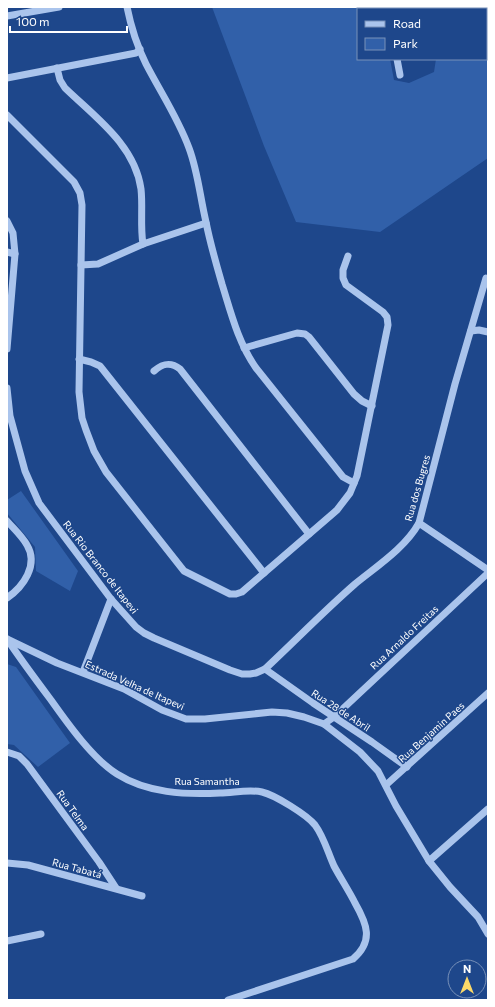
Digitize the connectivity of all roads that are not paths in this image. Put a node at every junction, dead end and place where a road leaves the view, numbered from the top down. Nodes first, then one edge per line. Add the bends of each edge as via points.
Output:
1 (59, 7) edge
2 (127, 7) edge
3 (7, 16) edge
4 (140, 49) junction
5 (397, 60) edge
6 (57, 68) junction
7 (400, 75) dead end
8 (7, 78) edge
9 (7, 115) edge
10 (7, 222) edge
11 (206, 223) junction
12 (143, 244) junction
13 (7, 252) edge
14 (15, 254) junction
15 (348, 256) dead end
16 (81, 265) junction
17 (486, 278) dead end
18 (471, 331) junction
19 (488, 332) edge
20 (7, 336) edge
21 (244, 348) junction
22 (7, 349) edge
23 (79, 359) junction
24 (154, 371) dead end
25 (7, 388) edge
26 (372, 406) junction
27 (8, 416) edge
28 (354, 483) junction
29 (7, 521) edge
30 (419, 523) junction
31 (309, 534) junction
32 (488, 571) edge
33 (264, 573) junction
34 (7, 598) edge
35 (112, 599) junction
36 (7, 639) edge
37 (265, 668) junction
38 (83, 672) junction
39 (488, 693) edge
40 (334, 717) junction
41 (324, 724) junction
42 (7, 752) edge
43 (407, 767) junction
44 (386, 785) junction
45 (487, 812) edge
46 (430, 860) junction
47 (7, 863) edge
48 (116, 888) junction
49 (142, 896) dead end
50 (486, 925) edge
51 (42, 934) dead end
52 (488, 934) edge
53 (7, 941) edge
54 (228, 1000) edge

1 - 3 street
2 - 4 street
4 - 6 street via 136,53
4 - 11 street via 177,118 190,149
5 - 7 street
6 - 8 street
6 - 12 street via 65,88 118,139 133,161 141,189
9 - 16 street via 79,189 82,205
10 - 14 street via 13,233
11 - 12 street
11 - 21 street via 235,328
12 - 16 street via 98,264
13 - 14 street
14 - 20 street
15 - 26 street via 343,270 346,286 383,312 388,321
16 - 23 street
17 - 18 street, Rua dos Bugres
18 - 19 street
18 - 30 street, Rua dos Bugres
20 - 22 street
21 - 26 street via 297,333 305,334 354,394
21 - 28 street via 256,368 343,477
23 - 33 street via 100,366
23 - 33 street via 81,412 94,452 106,472 184,571 233,594 242,592
24 - 31 street via 164,364 172,364 180,369
25 - 27 street, Rua Rio Branco de Itapevi
26 - 28 street via 360,468
27 - 35 street, Rua Rio Branco de Itapevi via 25,472 39,503
28 - 31 street via 337,510
29 - 34 street via 28,546 31,554 31,565 22,583 17,591
30 - 32 street
30 - 37 street, Rua dos Bugres via 397,549 354,585
31 - 33 street
32 - 40 street, Rua Arnaldo Freitas
35 - 37 street, Rua Rio Branco de Itapevi via 136,627 154,638 242,674 256,673
35 - 38 street
36 - 38 street, Estrada Velha de Itapevi via 57,663
36 - 54 street, Rua Samantha via 88,748 116,774 144,787 179,793 263,792 298,811 316,826 366,925 363,948 353,959
37 - 40 street, Rua 28 de Abril
38 - 41 street, Estrada Velha de Itapevi via 186,719 272,712 288,713
39 - 43 street, Rua Benjamin Paes
40 - 41 street, Rua Arnaldo Freitas
40 - 43 street, Rua 28 de Abril
41 - 44 street, Estrada Velha de Itapevi via 370,760
42 - 48 street, Rua Telma via 19,756 27,764
43 - 44 street, Rua Benjamin Paes
44 - 46 street, Estrada Velha de Itapevi via 396,806
45 - 46 street
46 - 50 street, Estrada Velha de Itapevi via 450,887
47 - 48 street, Rua Tabatá via 28,865
48 - 49 street, Rua Tabatá
50 - 52 street, Estrada Velha de Itapevi
51 - 53 street

